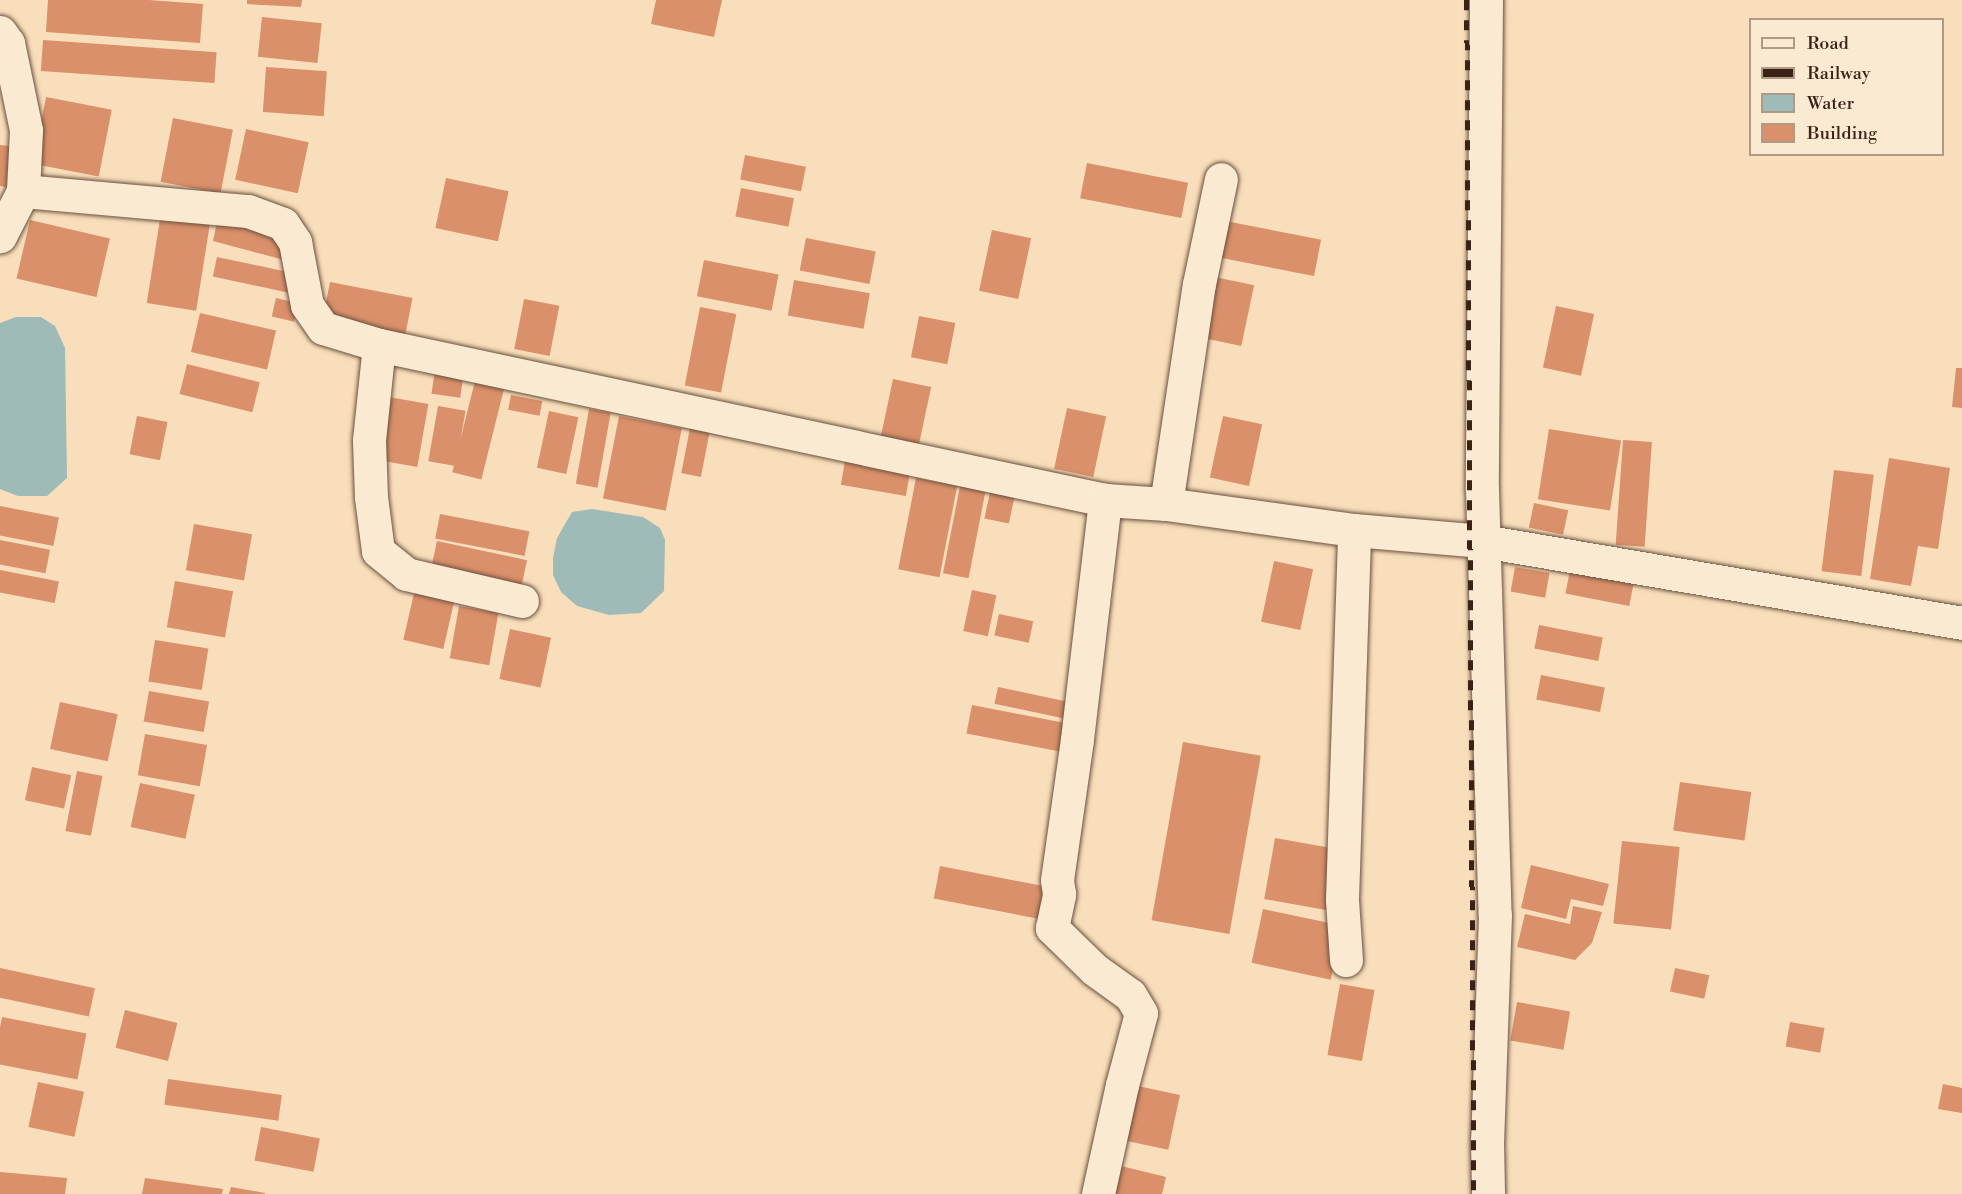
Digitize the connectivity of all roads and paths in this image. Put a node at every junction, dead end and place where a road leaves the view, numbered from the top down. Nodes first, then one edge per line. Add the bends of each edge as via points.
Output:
1 (1486, 0) edge
2 (0, 32) edge
3 (1221, 178) dead end
4 (22, 191) junction
5 (0, 236) edge
6 (379, 345) junction
7 (1105, 500) junction
8 (1166, 504) junction
9 (1354, 530) junction
10 (1483, 541) junction
11 (522, 602) dead end
12 (1962, 623) edge
13 (1346, 960) dead end
14 (1098, 1194) edge
15 (1488, 1194) edge

1 - 10 street
2 - 4 street via 8,43 26,130
3 - 8 street via 1199,284
4 - 5 street
4 - 6 street via 248,211 283,224 295,242 307,305 323,328
6 - 7 street
6 - 11 street via 369,441 378,551 406,574
7 - 8 street
7 - 14 street via 1052,928 1094,969 1130,995 1141,1013
8 - 9 street
9 - 10 street
9 - 13 street via 1342,899
10 - 12 street
10 - 15 street via 1495,915

